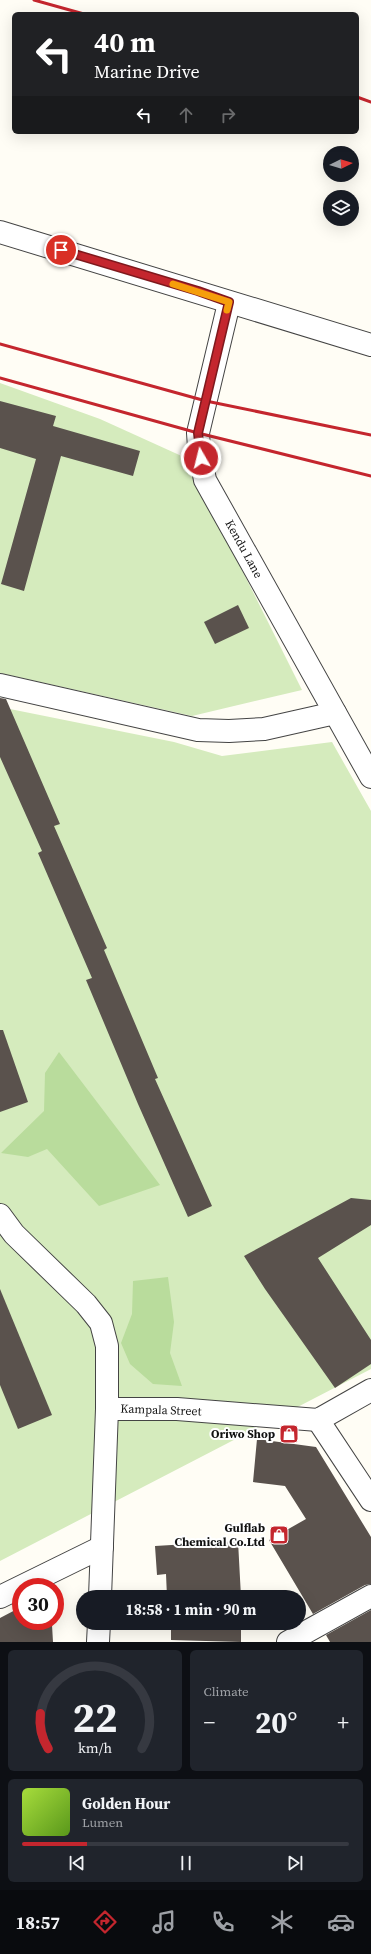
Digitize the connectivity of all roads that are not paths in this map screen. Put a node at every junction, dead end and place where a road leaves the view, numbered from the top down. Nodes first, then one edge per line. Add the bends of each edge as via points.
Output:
1 (0, 232) edge
2 (229, 302) junction
3 (371, 345) edge
4 (0, 685) edge
5 (335, 713) junction
6 (371, 777) edge
7 (0, 1215) edge
8 (371, 1390) edge
9 (107, 1409) junction
10 (318, 1420) junction
11 (371, 1500) edge
12 (102, 1547) junction
13 (100, 1590) edge
14 (0, 1596) edge
15 (371, 1596) edge
16 (99, 1630) edge
17 (98, 1642) edge
18 (288, 1642) edge

1 - 2 street
2 - 3 street
2 - 5 street, Kendu Lane via 198,433 206,480
4 - 5 street via 198,730 229,732 264,729
5 - 6 street, Kendu Lane
7 - 9 street via 14,1234 86,1304 101,1323 107,1346
8 - 10 street
9 - 10 street, Kampala Street via 177,1409
9 - 12 street, Kampala Street
10 - 11 street
12 - 13 street, Kampala Street
12 - 14 street
15 - 18 street
16 - 17 street

